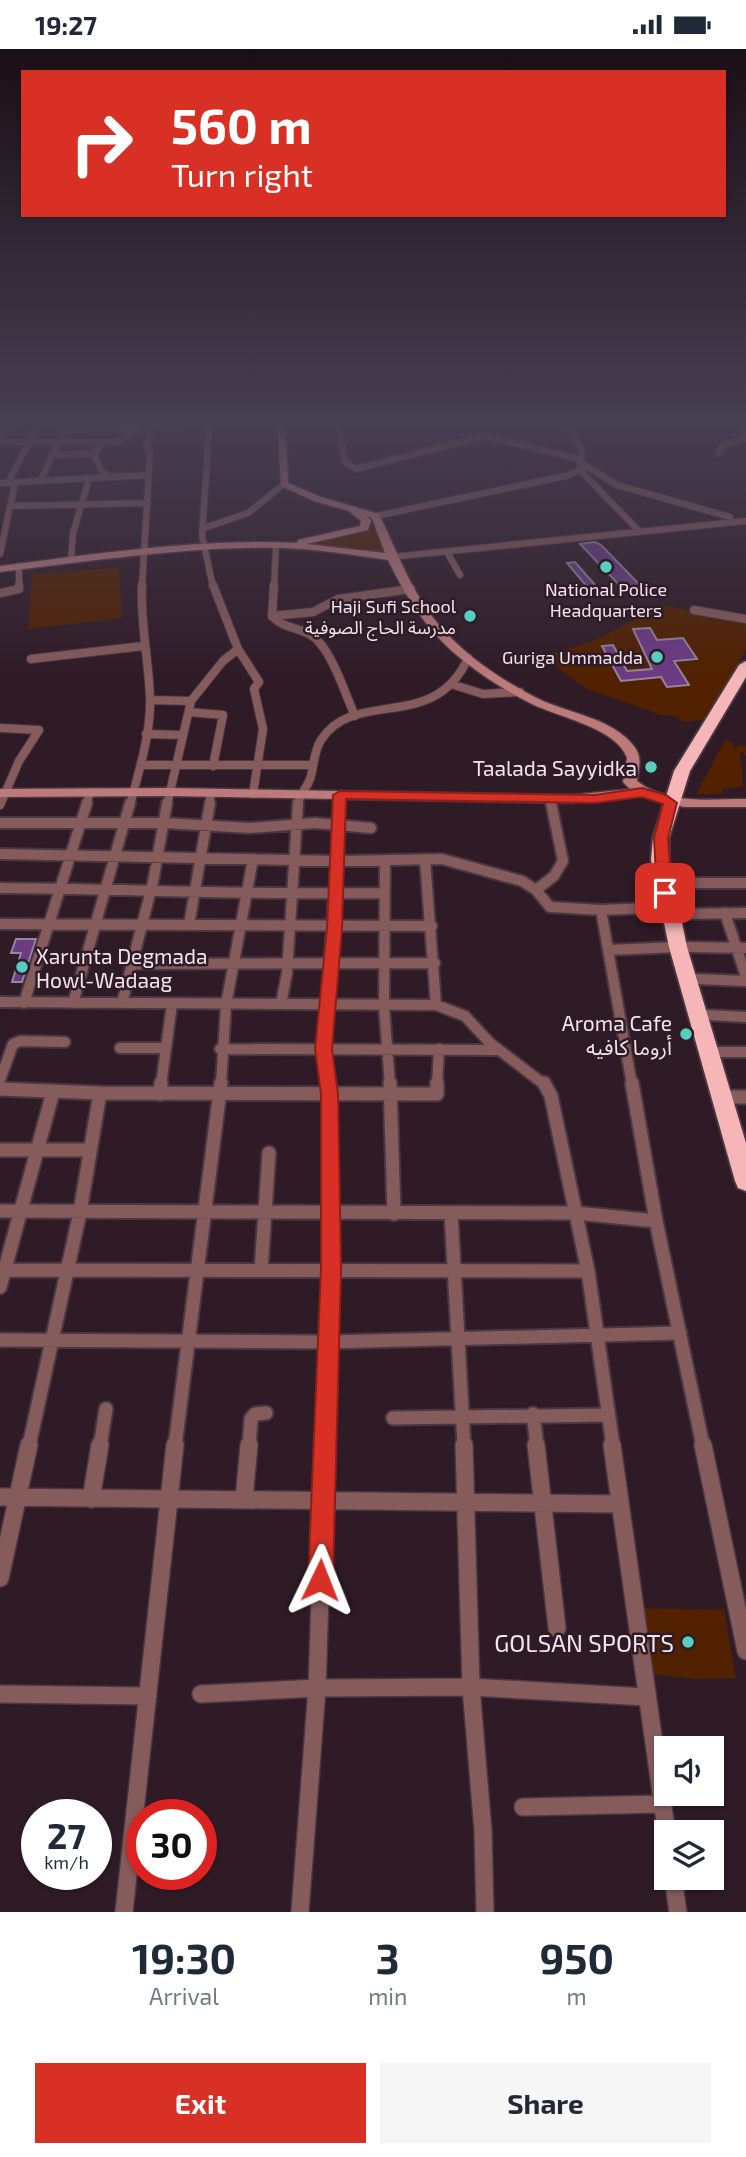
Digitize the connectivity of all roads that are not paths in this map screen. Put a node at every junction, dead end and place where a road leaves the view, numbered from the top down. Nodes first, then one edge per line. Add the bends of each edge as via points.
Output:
1 (80, 504) edge
2 (48, 505) edge
3 (148, 505) edge
4 (203, 505) edge
5 (259, 505) edge
6 (335, 505) edge
7 (425, 505) edge
8 (615, 505) edge
9 (687, 505) edge
10 (11, 506) joint
11 (352, 512) junction
12 (376, 516) junction
13 (744, 521) edge
14 (204, 528) junction
15 (638, 530) junction
16 (280, 545) junction
17 (205, 547) junction
18 (144, 552) junction
19 (447, 552) junction
20 (0, 554) edge
21 (391, 557) junction
22 (71, 561) junction
23 (19, 566) junction
24 (0, 569) edge
25 (460, 575) dead end
26 (411, 589) junction
27 (0, 593) edge
28 (694, 610) dead end
29 (272, 616) junction
30 (746, 619) edge
31 (143, 646) junction
32 (237, 650) junction
33 (468, 658) junction
34 (31, 659) dead end
35 (746, 665) edge
36 (454, 685) junction
37 (746, 688) edge
38 (520, 692) junction
39 (150, 700) junction
40 (191, 701) junction
41 (189, 712) junction
42 (355, 716) junction
43 (0, 728) edge
44 (713, 732) junction
45 (146, 734) junction
46 (183, 734) junction
47 (176, 764) junction
48 (141, 765) junction
49 (312, 765) junction
50 (213, 766) junction
51 (255, 766) junction
52 (90, 792) junction
53 (132, 792) junction
54 (169, 792) junction
55 (642, 792) junction
56 (211, 794) junction
57 (253, 794) junction
58 (299, 795) junction
59 (340, 795) junction
60 (2, 797) edge
61 (550, 799) junction
62 (673, 799) junction
63 (746, 801) edge
64 (81, 822) junction
65 (125, 822) junction
66 (0, 823) edge
67 (163, 823) junction
68 (204, 824) junction
69 (339, 824) junction
70 (297, 826) junction
71 (371, 828) dead end
72 (115, 854) junction
73 (0, 855) edge
74 (69, 855) junction
75 (157, 855) junction
76 (199, 856) junction
77 (253, 859) junction
78 (294, 860) junction
79 (425, 860) junction
80 (337, 861) junction
81 (385, 861) junction
82 (746, 883) edge
83 (671, 884) junction
84 (0, 888) edge
85 (60, 888) junction
86 (106, 888) junction
87 (151, 890) junction
88 (195, 890) junction
89 (536, 890) junction
90 (335, 893) junction
91 (385, 893) junction
92 (290, 894) junction
93 (245, 895) junction
94 (675, 909) junction
95 (601, 910) junction
96 (725, 913) junction
97 (746, 913) edge
98 (49, 922) junction
99 (96, 922) junction
100 (142, 923) junction
101 (0, 924) edge
102 (189, 925) junction
103 (432, 926) junction
104 (239, 927) junction
105 (385, 927) junction
106 (334, 928) junction
107 (288, 929) junction
108 (683, 947) junction
109 (741, 948) edge
110 (608, 950) junction
111 (233, 963) junction
112 (330, 963) junction
113 (435, 963) junction
114 (131, 964) junction
115 (286, 964) junction
116 (383, 965) junction
117 (695, 979) junction
118 (746, 979) edge
119 (0, 1002) edge
120 (24, 1003) junction
121 (73, 1003) junction
122 (122, 1003) junction
123 (173, 1004) junction
124 (281, 1004) junction
125 (327, 1004) junction
126 (226, 1005) junction
127 (436, 1005) junction
128 (384, 1007) junction
129 (707, 1015) junction
130 (746, 1017) edge
131 (65, 1042) dead end
132 (120, 1048) dead end
133 (166, 1048) junction
134 (220, 1049) junction
135 (324, 1049) junction
136 (439, 1049) junction
137 (498, 1049) junction
138 (386, 1050) junction
139 (718, 1052) junction
140 (746, 1052) edge
141 (0, 1080) edge
142 (0, 1089) edge
143 (53, 1091) junction
144 (100, 1093) junction
145 (220, 1093) junction
146 (160, 1094) junction
147 (330, 1094) junction
148 (391, 1095) junction
149 (733, 1097) edge
150 (746, 1147) edge
151 (0, 1150) edge
152 (88, 1150) junction
153 (34, 1151) junction
154 (269, 1153) dead end
155 (746, 1181) edge
156 (21, 1211) junction
157 (203, 1211) junction
158 (0, 1212) edge
159 (80, 1212) junction
160 (451, 1213) junction
161 (576, 1213) junction
162 (264, 1214) junction
163 (330, 1214) junction
164 (394, 1214) junction
165 (656, 1221) junction
166 (331, 1268) junction
167 (2, 1270) edge
168 (261, 1270) junction
169 (455, 1270) junction
170 (65, 1271) junction
171 (199, 1271) junction
172 (588, 1271) junction
173 (0, 1287) edge
174 (680, 1333) junction
175 (598, 1335) junction
176 (0, 1340) edge
177 (459, 1340) junction
178 (52, 1342) junction
179 (190, 1342) junction
180 (327, 1342) junction
181 (106, 1409) dead end
182 (266, 1413) dead end
183 (533, 1414) junction
184 (460, 1415) junction
185 (608, 1415) junction
186 (393, 1418) dead end
187 (0, 1497) edge
188 (18, 1498) junction
189 (92, 1499) junction
190 (244, 1499) junction
191 (323, 1499) junction
192 (168, 1500) junction
193 (542, 1501) junction
194 (467, 1502) junction
195 (620, 1504) junction
196 (0, 1578) edge
197 (557, 1628) dead end
198 (746, 1651) edge
199 (471, 1687) junction
200 (317, 1688) junction
201 (0, 1694) edge
202 (201, 1694) dead end
203 (148, 1696) junction
204 (646, 1697) junction
205 (654, 1750) edge
206 (654, 1804) edge
207 (523, 1807) dead end
208 (675, 1890) edge
209 (124, 1912) edge
210 (300, 1912) edge
211 (485, 1912) edge
212 (678, 1912) edge

1 - 22 street
2 - 10 street
3 - 18 street
4 - 14 street
5 - 14 street
6 - 11 street
7 - 12 street
8 - 15 street
9 - 13 street
10 - 20 street
11 - 12 street
11 - 16 street via 366,520 365,528
12 - 21 street
13 - 15 street
14 - 17 street
15 - 19 street
16 - 17 street
16 - 21 street
16 - 29 street
17 - 18 street
17 - 32 street via 213,587
18 - 22 street
18 - 31 street
19 - 21 street
19 - 25 street
21 - 26 street
22 - 23 street
23 - 24 street
23 - 27 street via 19,589
26 - 29 street via 338,599 313,612
26 - 33 street via 435,628
28 - 30 street
29 - 42 street via 324,647
31 - 34 street
31 - 39 street
32 - 40 street
32 - 51 street via 255,672 258,682 254,689 264,717
33 - 36 street
33 - 38 street
35 - 44 highway
36 - 38 street via 483,694
36 - 42 street via 421,704
37 - 44 highway
38 - 55 street via 615,735 631,751 635,768 630,782
39 - 40 street
39 - 45 street
40 - 41 street
41 - 46 street
41 - 50 street via 223,715
42 - 49 street via 322,735
43 - 60 street via 38,730
44 - 62 highway
45 - 46 street
45 - 48 street
46 - 47 street
47 - 48 street
47 - 50 street
47 - 54 street
48 - 53 street
49 - 51 street
49 - 58 street via 307,789
50 - 51 street
51 - 57 street
52 - 53 street
52 - 60 street
52 - 64 street
53 - 54 street
53 - 65 street
54 - 56 street
54 - 67 street
55 - 61 street
55 - 62 street
56 - 57 street
56 - 68 street
57 - 58 street
58 - 59 street
58 - 70 street
59 - 61 street
59 - 69 street
61 - 89 street via 563,861 554,876
62 - 63 street
62 - 83 highway
62 - 94 highway via 660,849
64 - 65 street
64 - 66 street
64 - 74 street
65 - 67 street
65 - 72 street
67 - 68 street
67 - 75 street
68 - 70 street
68 - 76 street
69 - 70 street
69 - 71 street
69 - 80 street
70 - 78 street
72 - 74 street
72 - 75 street
72 - 86 street
73 - 74 street
74 - 85 street
75 - 76 street
75 - 87 street
76 - 77 street
76 - 88 street
77 - 78 street
77 - 93 street
78 - 80 street
78 - 92 street
79 - 81 street
79 - 89 street via 442,859 522,881
79 - 103 street
80 - 81 street
80 - 90 street
81 - 91 street
82 - 83 street
83 - 94 highway
84 - 85 street
85 - 86 street
85 - 98 street
86 - 87 street
86 - 99 street
87 - 88 street
87 - 100 street
88 - 93 street
88 - 102 street
89 - 95 street via 550,907
90 - 91 street
90 - 92 street
90 - 106 street
91 - 105 street
92 - 93 street
92 - 107 street
93 - 104 street
94 - 95 street
94 - 96 street
94 - 108 highway
95 - 110 street
96 - 97 street
96 - 109 street
98 - 99 street
98 - 101 street
98 - 120 street
99 - 100 street
99 - 121 street
100 - 102 street
100 - 114 street
102 - 104 street
103 - 105 street
103 - 113 street
104 - 107 street
104 - 111 street
105 - 106 street
105 - 116 street
106 - 107 street
106 - 112 street
107 - 115 street
108 - 109 street
108 - 110 street
108 - 117 highway
108 - 149 highway
109 - 118 street
110 - 165 street
111 - 114 street
111 - 115 street
111 - 126 street
112 - 115 street
112 - 116 street
112 - 125 street
113 - 116 street
113 - 127 street
114 - 122 street
115 - 124 street
116 - 128 street
117 - 118 street
117 - 129 highway
119 - 120 street
120 - 121 street
121 - 122 street
122 - 123 street
123 - 126 street
123 - 133 street
124 - 125 street
124 - 126 street
125 - 128 street
125 - 135 street
126 - 134 street
127 - 128 street
127 - 137 street via 465,1016
128 - 138 street
129 - 130 street
129 - 139 highway
131 - 141 street via 13,1044
132 - 133 street
133 - 146 street
134 - 135 street
134 - 145 street
135 - 138 street
135 - 147 street
136 - 137 street
136 - 138 street
136 - 148 street via 437,1094
137 - 161 street via 543,1081 551,1096
138 - 148 street
139 - 140 street
139 - 149 highway
142 - 143 street
143 - 144 street
143 - 153 street
144 - 146 street
144 - 152 street
145 - 146 street
145 - 147 street
145 - 157 street
147 - 148 street
147 - 163 street
148 - 164 street
149 - 150 highway
149 - 155 highway
151 - 153 street
152 - 153 street
152 - 159 street
153 - 156 street
154 - 162 street
156 - 158 street
156 - 159 street
156 - 167 street
157 - 159 street
157 - 162 street
157 - 171 street
159 - 170 street
160 - 161 street
160 - 164 street
160 - 169 street
161 - 165 street
161 - 172 street
162 - 163 street
162 - 168 street
163 - 164 street
163 - 166 street
165 - 174 street
166 - 168 street
166 - 169 street
166 - 180 street
167 - 170 street
167 - 173 street
168 - 171 street
169 - 172 street
169 - 177 street
170 - 171 street
170 - 178 street
171 - 179 street
172 - 175 street
174 - 175 street
174 - 198 street
175 - 177 street
175 - 185 street
176 - 178 street
177 - 180 street
177 - 184 street
178 - 179 street
178 - 188 street
179 - 180 street
179 - 192 street
180 - 191 street
181 - 189 street
182 - 190 street via 251,1419
183 - 184 street
183 - 185 street
183 - 193 street
184 - 186 street
184 - 194 street
185 - 195 street
187 - 188 street
188 - 189 street
188 - 196 street
189 - 192 street
190 - 191 street
190 - 192 street
191 - 194 street
191 - 200 street
192 - 203 street
193 - 194 street
193 - 195 street
193 - 197 street
194 - 199 street
195 - 204 street
199 - 200 street
199 - 204 street
199 - 211 street
200 - 202 street
200 - 210 street
201 - 203 street
203 - 209 street
204 - 205 street
206 - 207 street
208 - 212 street

